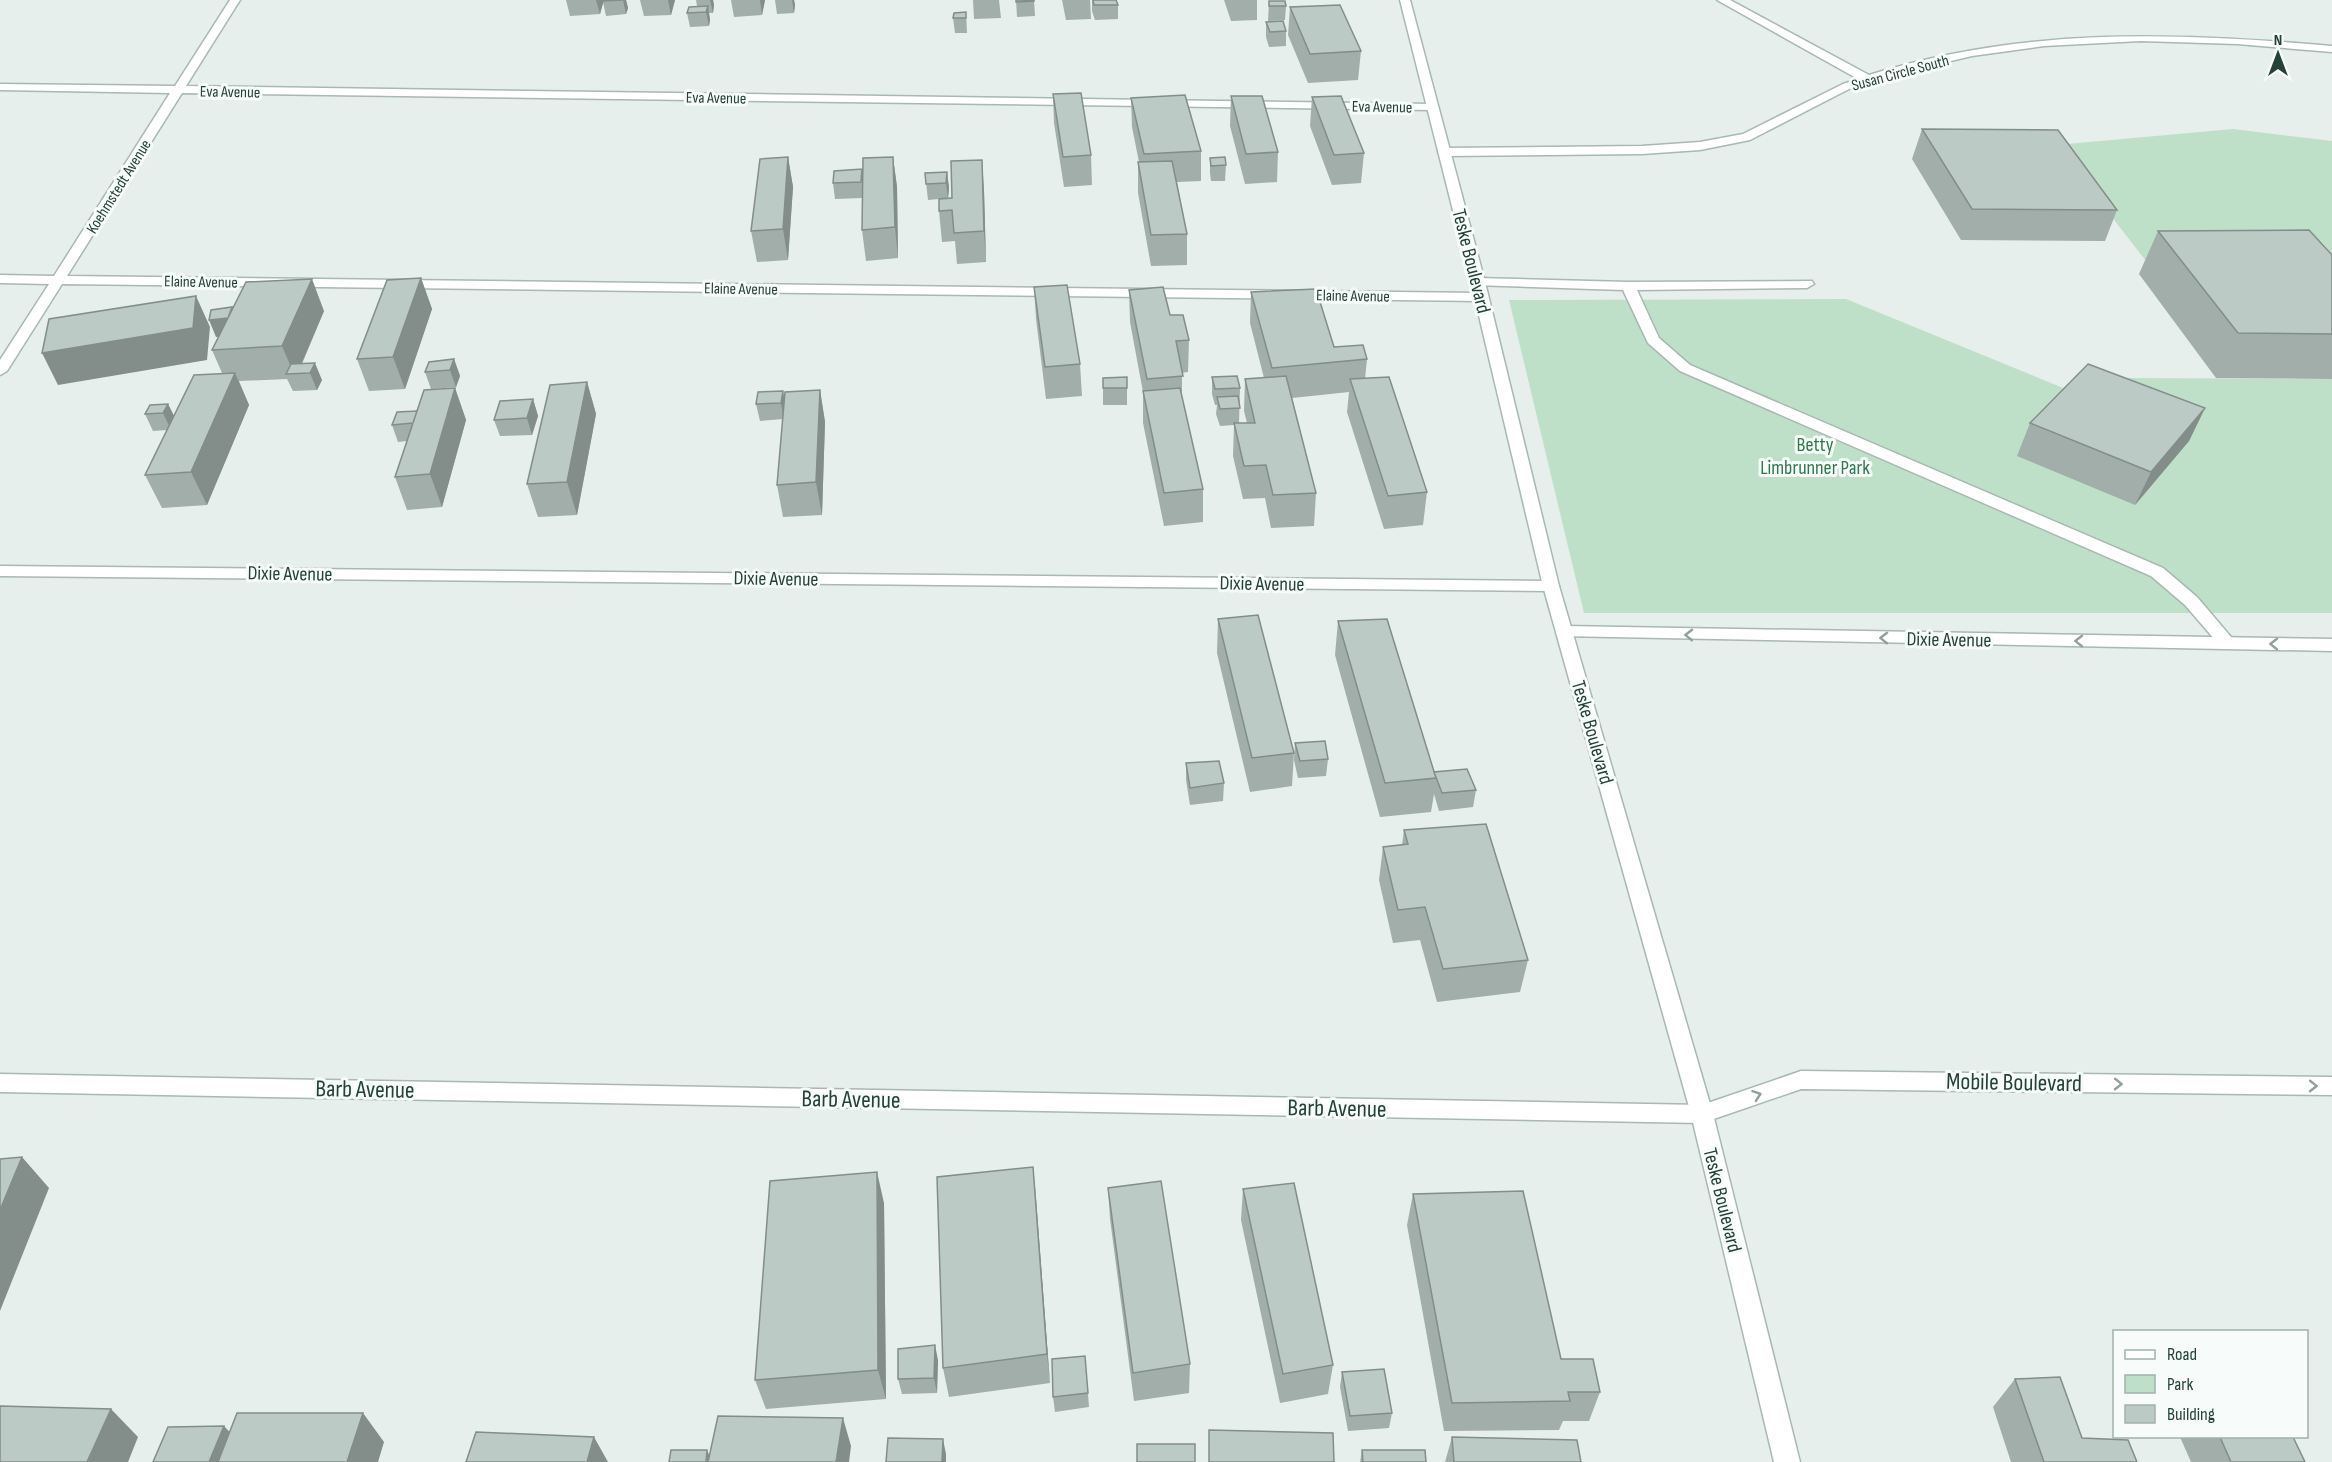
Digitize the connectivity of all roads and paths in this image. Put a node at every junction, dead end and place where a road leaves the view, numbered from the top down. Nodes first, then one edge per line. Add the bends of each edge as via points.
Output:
1 (236, 0) edge
2 (1405, 0) edge
3 (1722, 0) edge
4 (2332, 49) edge
5 (1867, 79) junction
6 (0, 87) edge
7 (178, 90) junction
8 (1432, 107) junction
9 (1444, 152) junction
10 (0, 279) edge
11 (59, 279) junction
12 (1807, 284) dead end
13 (1628, 286) junction
14 (1479, 289) junction
15 (0, 371) edge
16 (0, 570) edge
17 (1551, 586) junction
18 (1565, 632) junction
19 (2228, 644) junction
20 (2332, 645) edge
21 (0, 1083) edge
22 (2332, 1086) edge
23 (1702, 1114) junction
24 (1787, 1462) edge

1 - 7 street, Koehmstedt Avenue
2 - 8 street, Teske Boulevard
3 - 5 street
4 - 5 street, Susan Circle South via 2237,41 2141,39 2044,43 1972,53
5 - 9 street, Susan Circle South via 1746,136 1700,146
6 - 7 street, Eva Avenue
7 - 8 street, Eva Avenue
7 - 11 street, Koehmstedt Avenue
8 - 9 street, Teske Boulevard
9 - 14 street, Teske Boulevard
10 - 11 street, Elaine Avenue
11 - 14 street, Elaine Avenue
11 - 15 street, Koehmstedt Avenue
12 - 13 street, Elaine Avenue
13 - 14 street, Elaine Avenue
13 - 19 street via 1653,340 1685,368 2157,572 2191,601
14 - 17 street, Teske Boulevard
16 - 17 street, Dixie Avenue
17 - 18 street, Teske Boulevard
19 -> 18 street, Dixie Avenue
18 - 23 street, Teske Boulevard
20 -> 19 street, Dixie Avenue
21 - 23 street, Barb Avenue
23 -> 22 street, Mobile Boulevard via 1801,1080
23 - 24 street, Teske Boulevard

